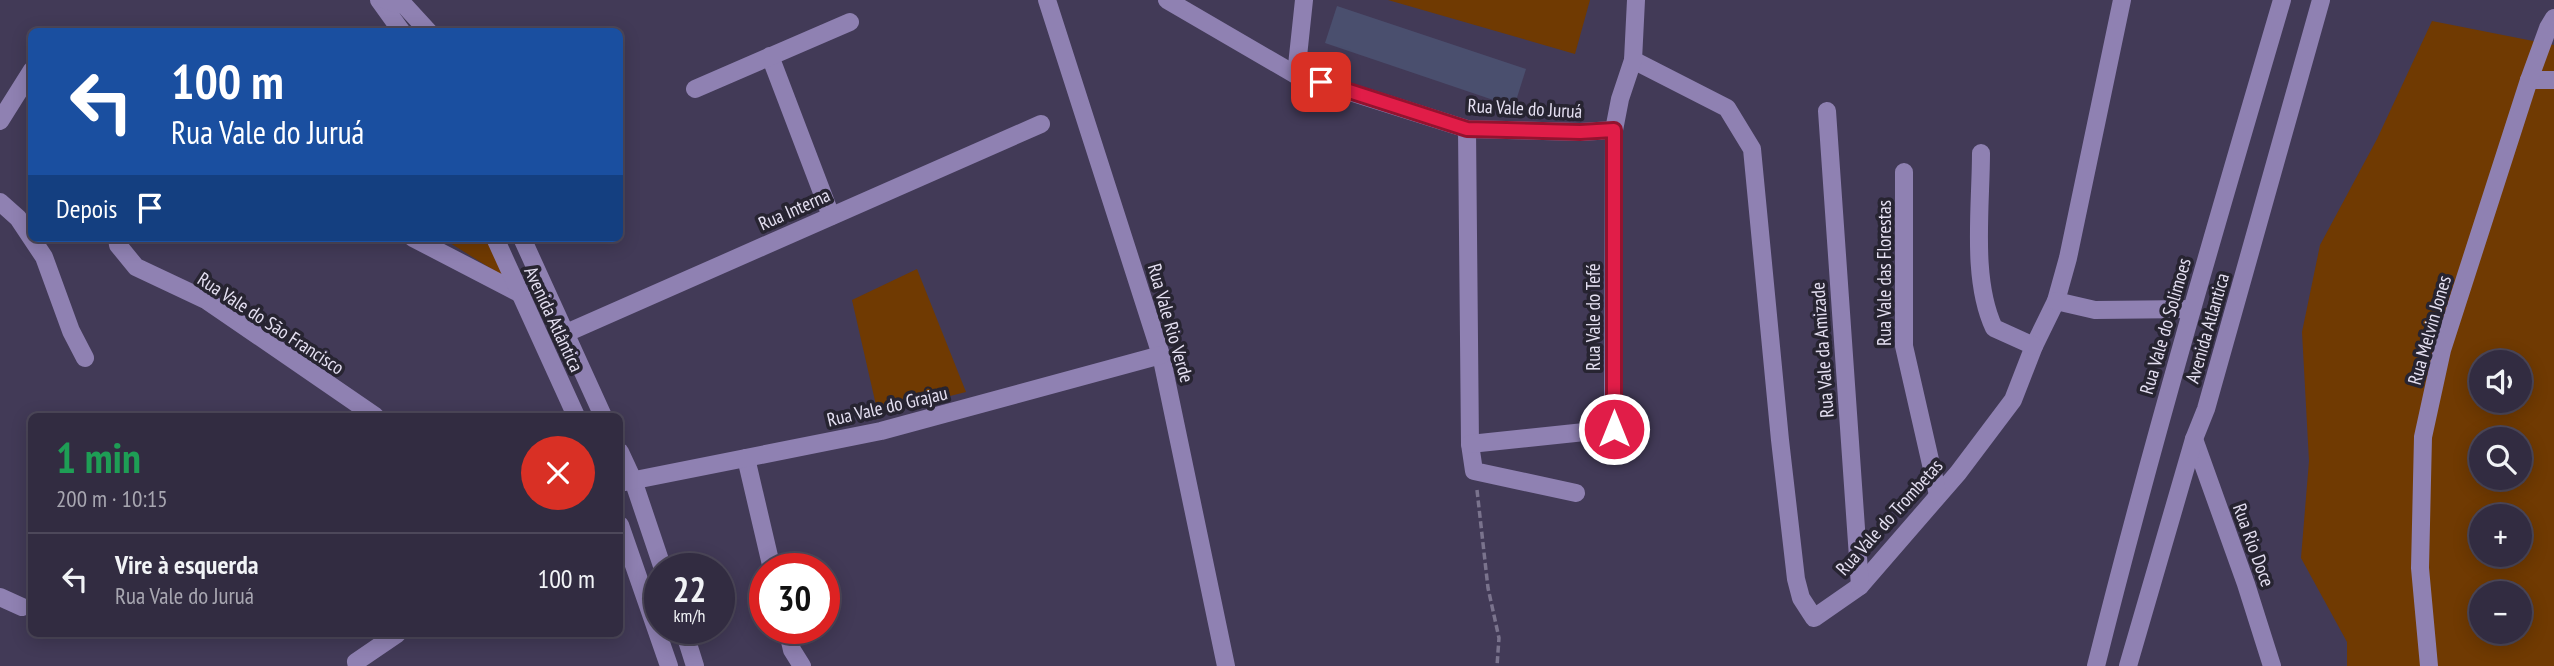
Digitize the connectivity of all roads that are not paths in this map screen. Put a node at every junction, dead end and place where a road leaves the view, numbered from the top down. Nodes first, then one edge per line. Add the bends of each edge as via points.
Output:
1 (379, 0) edge
2 (385, 0) edge
3 (1046, 0) edge
4 (1167, 0) edge
5 (1304, 0) edge
6 (1636, 0) edge
7 (2122, 0) edge
8 (2282, 0) edge
9 (2321, 0) edge
10 (402, 14) edge
11 (850, 22) dead end
12 (2551, 23) edge
13 (423, 28) edge
14 (770, 56) junction
15 (1633, 60) junction
16 (1296, 75) junction
17 (28, 76) edge
18 (2529, 80) junction
19 (2554, 80) edge
20 (695, 89) dead end
21 (1827, 111) dead end
22 (0, 121) edge
23 (1041, 124) dead end
24 (1467, 129) junction
25 (1614, 130) junction
26 (1981, 153) dead end
27 (1904, 172) dead end
28 (0, 202) edge
29 (831, 216) junction
30 (28, 233) edge
31 (34, 242) edge
32 (118, 242) edge
33 (421, 242) edge
34 (497, 242) edge
35 (524, 242) edge
36 (519, 294) junction
37 (546, 294) junction
38 (2056, 301) junction
39 (2191, 309) junction
40 (565, 334) junction
41 (2034, 346) junction
42 (1161, 355) junction
43 (85, 358) dead end
44 (371, 413) edge
45 (575, 413) edge
46 (602, 413) edge
47 (2194, 439) junction
48 (1470, 444) junction
49 (746, 458) junction
50 (626, 482) edge
51 (1576, 493) dead end
52 (1938, 495) junction
53 (623, 534) edge
54 (656, 553) edge
55 (768, 553) edge
56 (1860, 586) junction
57 (0, 597) edge
58 (22, 607) dead end
59 (393, 637) edge
60 (688, 644) edge
61 (791, 644) edge
62 (357, 666) edge
63 (669, 666) edge
64 (695, 666) edge
65 (802, 666) edge
66 (1226, 666) edge
67 (2095, 666) edge
68 (2128, 666) edge
69 (2272, 666) edge
70 (2428, 666) edge

1 - 10 street
2 - 10 street
3 - 42 street, Rua Vale Rio Verde
4 - 16 street, Rua Vale do Juruá
5 - 16 street
6 - 15 street, Rua Vale do Tefé
7 - 38 street, Rua Vale do Trombetas
8 - 39 street, Rua Vale do Solimoes
9 - 47 street, Avenida Atlantica
10 - 13 street
11 - 14 street
12 - 18 street, Rua Melvin Jones
14 - 20 street
14 - 29 street
15 - 25 street, Rua Vale do Tefé
15 - 56 street, Rua Vale do Trombetas via 1727,108 1752,149 1796,579 1814,618
16 - 24 street, Rua Vale do Juruá
17 - 22 street
18 - 19 street
18 - 70 street, Rua Melvin Jones via 2442,350 2423,437 2420,568
21 - 56 street, Rua Vale da Amizade
23 - 29 street, Rua Interna
24 - 25 street, Rua Vale do Juruá
24 - 48 street
25 - 48 street, Rua Vale do Tefé via 1614,429
26 - 41 street via 1980,285 1986,311 1994,328
27 - 52 street, Rua Vale das Florestas via 1903,346
28 - 30 street
29 - 40 street, Rua Interna
31 - 43 street
32 - 44 street, Rua Vale do São Francisco via 136,267 206,300
33 - 36 street
34 - 36 street, Avenida Atlântica
35 - 37 street, Avenida Atlântica
36 - 37 street
36 - 45 street, Avenida Atlântica
37 - 40 street, Avenida Atlântica
38 - 39 street via 2095,310
38 - 41 street, Rua Vale do Trombetas
39 - 67 street, Rua Vale do Solimoes
40 - 46 street, Avenida Atlântica
41 - 52 street, Rua Vale do Trombetas via 2013,400
42 - 49 street, Rua Vale do Grajau via 881,431
42 - 66 street, Rua Vale Rio Verde
47 - 68 street, Avenida Atlantica
47 - 69 street, Rua Rio Doce
48 - 51 street via 1474,471
49 - 50 street, Rua Vale do Grajau
49 - 55 street
50 - 54 street
52 - 56 street, Rua Vale do Trombetas
53 - 63 street
57 - 58 street
59 - 62 street via 356,662
60 - 64 street
61 - 65 street

